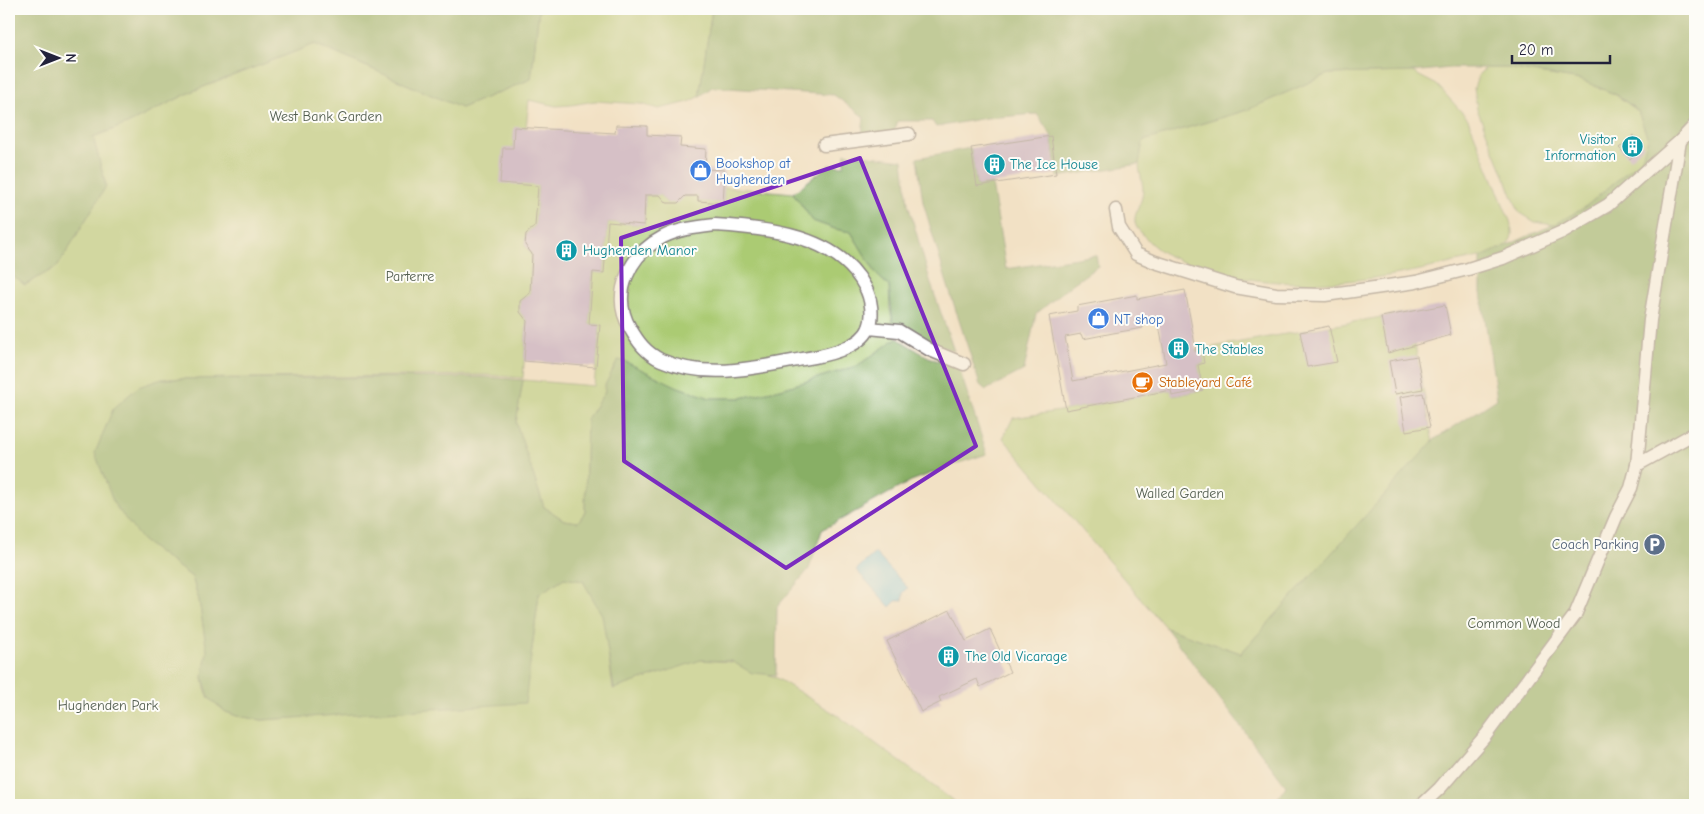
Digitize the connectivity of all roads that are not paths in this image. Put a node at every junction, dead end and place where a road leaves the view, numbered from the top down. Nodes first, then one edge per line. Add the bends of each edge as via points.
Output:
1 (1695, 125) edge
2 (909, 134) dead end
3 (1680, 141) junction
4 (824, 145) dead end
5 (1116, 210) dead end
6 (869, 328) junction
7 (964, 364) dead end
8 (1695, 433) edge
9 (1637, 465) junction
10 (1422, 805) edge

1 - 3 lane
2 - 4 lane
3 - 5 lane via 1608,205 1562,232 1503,258 1416,282 1324,295 1276,294 1235,287 1142,257 1136,254 1119,227
3 - 9 lane via 1650,320
6 - 6 lane via 870,295 858,275 843,260 804,239 764,229 715,225 663,237 635,260 623,285 623,311 639,344 661,360 700,370 752,370 819,357 852,345
6 - 7 lane via 899,331 930,350
8 - 9 lane
9 - 10 lane via 1631,488 1575,616 1486,735

